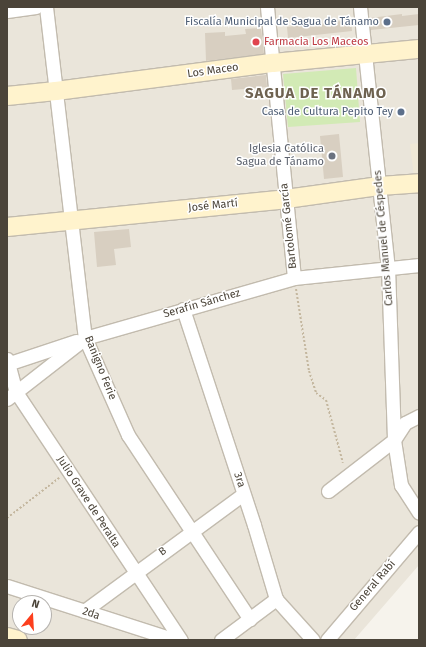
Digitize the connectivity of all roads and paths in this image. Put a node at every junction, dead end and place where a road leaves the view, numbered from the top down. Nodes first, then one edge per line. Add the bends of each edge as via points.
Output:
1 (36, 7) edge
2 (46, 7) edge
3 (267, 7) edge
4 (360, 7) edge
5 (7, 11) edge
6 (419, 49) edge
7 (365, 54) junction
8 (273, 63) junction
9 (56, 91) junction
10 (7, 96) edge
11 (419, 183) edge
12 (380, 186) junction
13 (286, 199) junction
14 (72, 221) junction
15 (7, 228) edge
16 (419, 265) edge
17 (388, 267) junction
18 (294, 278) junction
19 (183, 309) junction
20 (86, 338) junction
21 (7, 362) edge
22 (11, 395) edge
23 (419, 416) edge
24 (394, 440) junction
25 (68, 472) junction
26 (347, 476) junction
27 (328, 491) dead end
28 (243, 494) junction
29 (419, 513) edge
30 (7, 518) edge
31 (192, 532) junction
32 (419, 532) edge
33 (135, 572) junction
34 (7, 586) edge
35 (276, 599) junction
36 (84, 611) junction
37 (250, 619) junction
38 (7, 637) edge
39 (18, 640) edge
40 (175, 640) edge
41 (181, 640) edge
42 (221, 640) edge
43 (313, 640) edge
44 (327, 640) edge

1 - 5 street
2 - 9 street, Banigno Ferie
3 - 8 street, Bartolomé García
4 - 7 street, Carlos Manuel de Céspedes
6 - 7 street, Los Maceo
7 - 8 street, Los Maceo
7 - 12 street, Carlos Manuel de Céspedes
8 - 9 street, Los Maceo
8 - 13 street, Bartolomé García
9 - 10 street, Los Maceo
9 - 14 street, Banigno Ferie
11 - 12 street, José Martí
12 - 13 street, José Martí
12 - 17 street, Carlos Manuel de Céspedes
13 - 14 street, José Martí
13 - 18 street, Bartolomé García
14 - 15 street, José Martí
14 - 20 street, Banigno Ferie
16 - 17 street, Serafín Sánchez
17 - 18 street, Serafín Sánchez
17 - 24 street, Carlos Manuel de Céspedes
18 - 19 street, Serafín Sánchez
18 - 26 path via 310,372 316,392 326,400
19 - 20 street, Serafín Sánchez
19 - 28 street, 3ra
20 - 21 street
20 - 22 street, Serafín Sánchez
20 - 31 street, Banigno Ferie via 128,435
21 - 22 street, Julio Grave de Peralta
22 - 25 street, Julio Grave de Peralta
23 - 24 street via 405,423
24 - 26 street
24 - 29 street, Carlos Manuel de Céspedes via 401,485
25 - 30 path
25 - 33 street, Julio Grave de Peralta
26 - 27 street
28 - 31 street, B
28 - 35 street, 3ra
31 - 33 street, B
31 - 37 street, Banigno Ferie
32 - 44 street, General Rabí
33 - 36 street, B
33 - 41 street, Julio Grave de Peralta
34 - 36 street, 2da
35 - 37 street
35 - 43 street, 3ra
36 - 40 street, 2da
37 - 42 street
38 - 39 street

